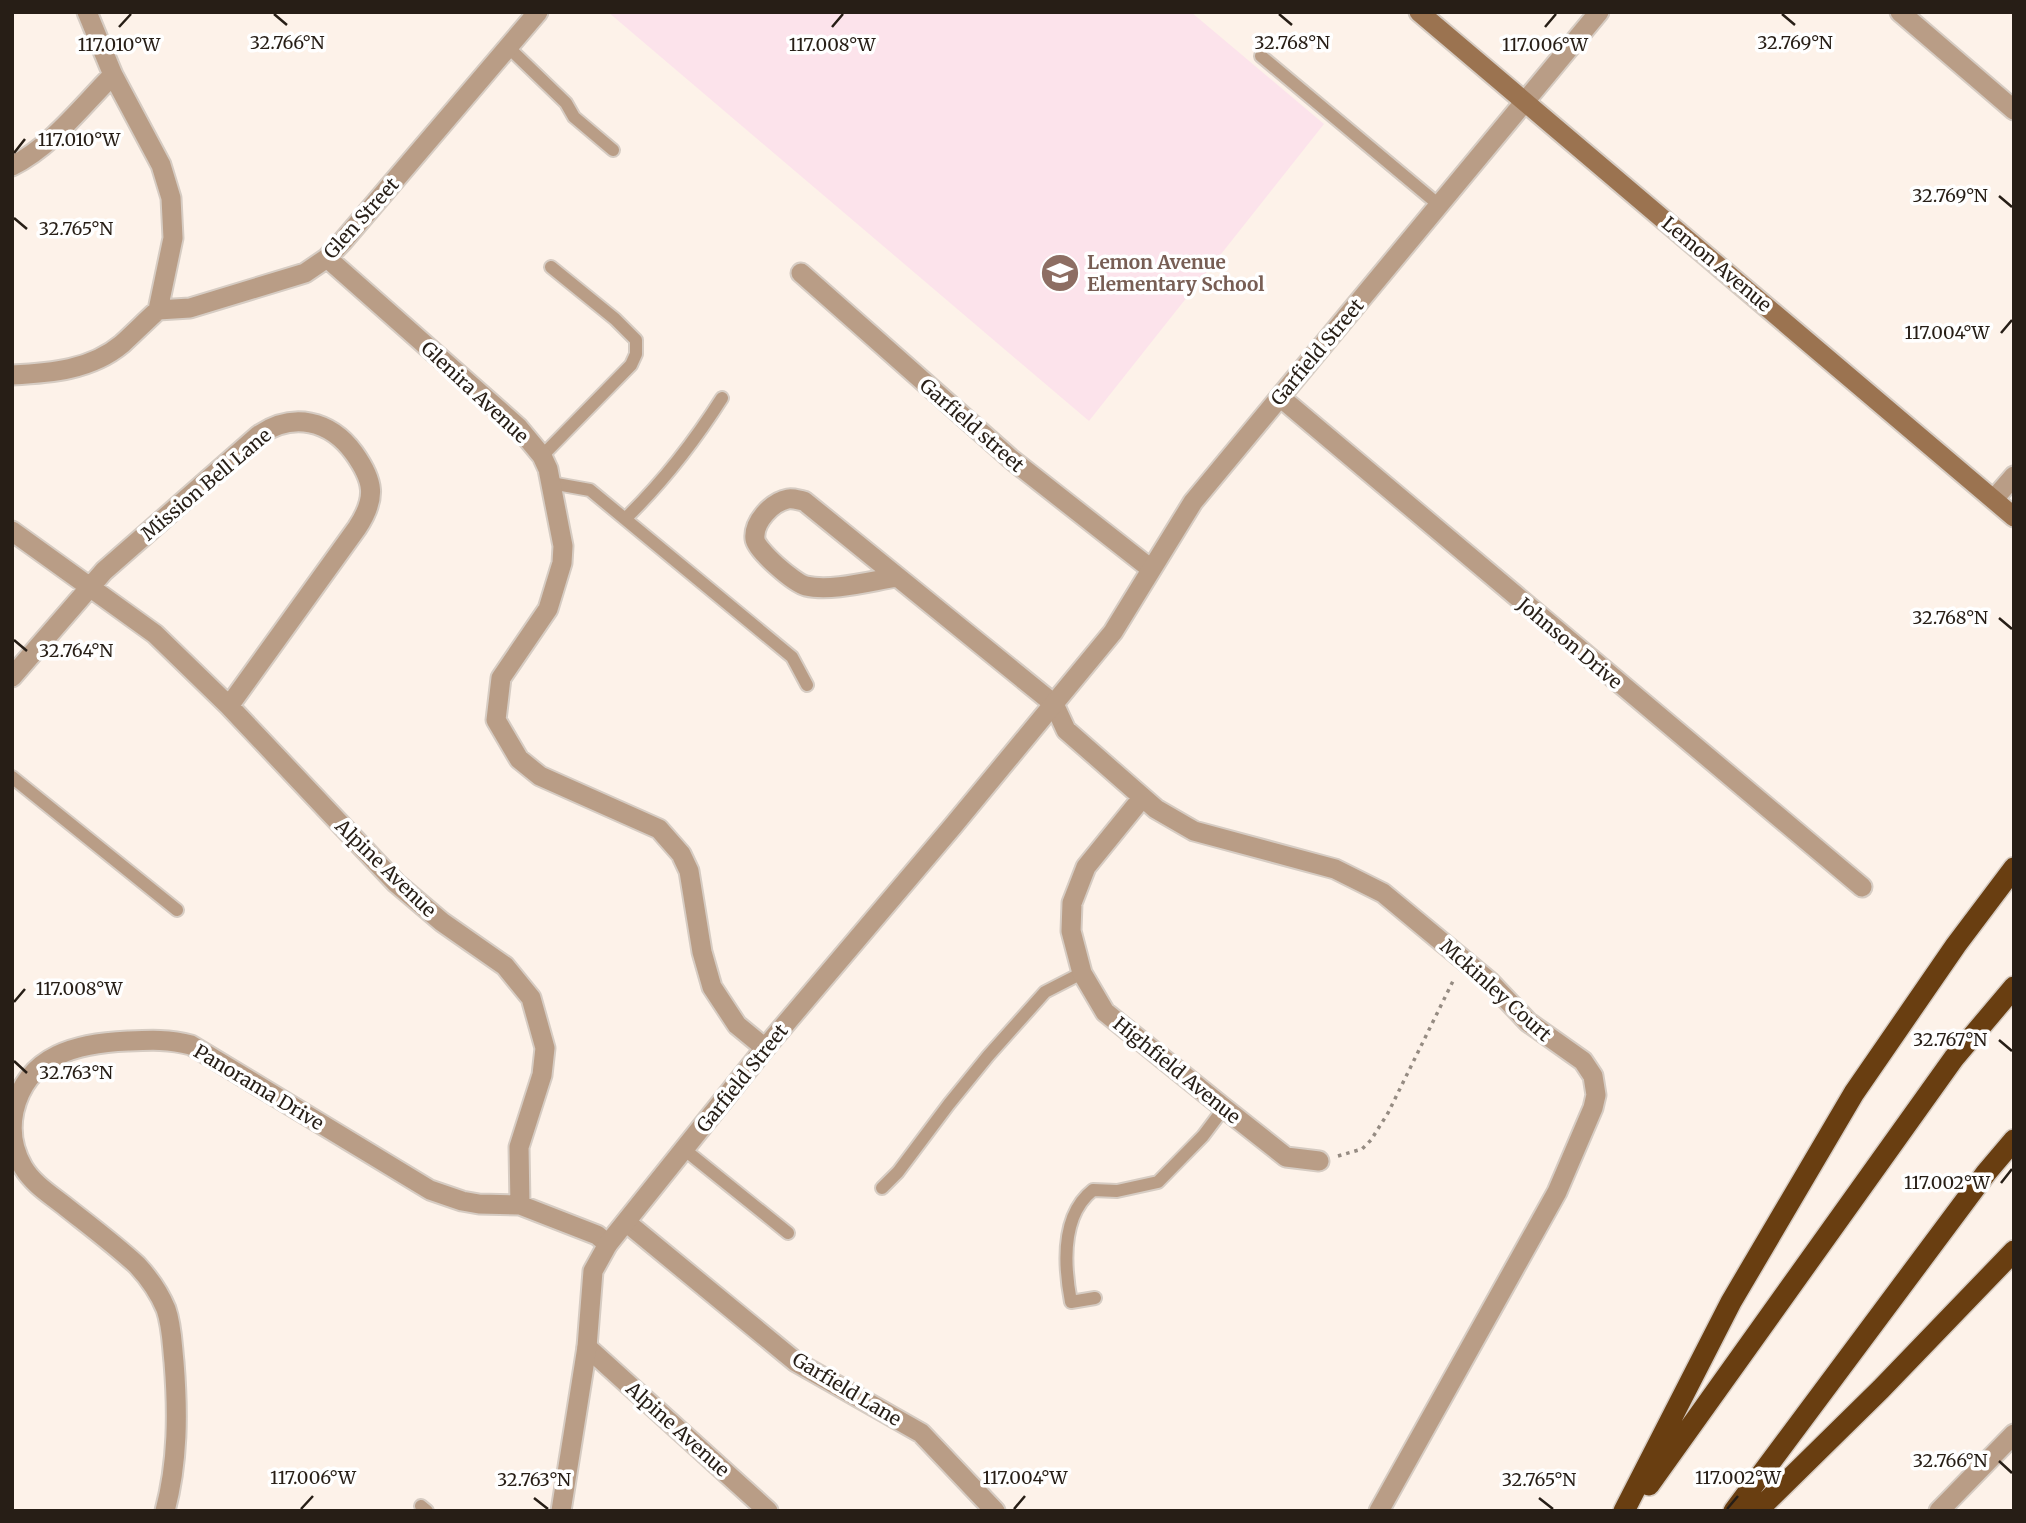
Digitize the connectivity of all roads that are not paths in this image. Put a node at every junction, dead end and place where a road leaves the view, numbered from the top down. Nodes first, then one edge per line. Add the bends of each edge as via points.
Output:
1 (87, 12) edge
2 (538, 12) edge
3 (1419, 12) edge
4 (1599, 12) edge
5 (1900, 12) edge
6 (508, 47) junction
7 (1261, 56) dead end
8 (113, 75) junction
9 (1525, 102) junction
10 (2014, 110) edge
11 (613, 150) dead end
12 (12, 166) edge
13 (1439, 205) junction
14 (327, 258) junction
15 (551, 267) dead end
16 (801, 273) dead end
17 (158, 310) junction
18 (12, 375) edge
19 (1280, 397) junction
20 (722, 398) dead end
21 (542, 456) junction
22 (2014, 476) edge
23 (551, 483) junction
24 (1994, 499) junction
25 (2014, 517) edge
26 (625, 519) junction
27 (12, 531) edge
28 (1151, 569) junction
29 (898, 577) junction
30 (91, 586) junction
31 (12, 677) edge
32 (807, 685) dead end
33 (1054, 704) junction
34 (229, 706) junction
35 (12, 777) edge
36 (1142, 798) junction
37 (2014, 868) edge
38 (1862, 887) dead end
39 (177, 911) dead end
40 (1082, 973) junction
41 (2014, 987) edge
42 (765, 1048) junction
43 (1224, 1108) junction
44 (2014, 1140) edge
45 (685, 1150) junction
46 (1319, 1161) road end
47 (883, 1188) dead end
48 (520, 1205) junction
49 (626, 1222) junction
50 (788, 1233) dead end
51 (608, 1244) junction
52 (2014, 1251) edge
53 (1095, 1298) dead end
54 (587, 1348) junction
55 (2014, 1434) edge
56 (165, 1511) edge
57 (561, 1511) edge
58 (768, 1511) edge
59 (995, 1511) edge
60 (1379, 1511) edge
61 (1625, 1511) edge
62 (1631, 1511) edge
63 (1734, 1511) edge
64 (1757, 1511) edge
65 (1939, 1511) edge

1 - 8 street
2 - 6 street, Glen Street
3 - 9 main road, Lemon Avenue
4 - 9 street, Garfield Street
5 - 10 street
6 - 11 lane via 566,103 574,117
6 - 14 street, Glen Street
7 - 13 lane
8 - 12 street via 29,158
8 - 17 street via 161,165 171,198 173,238
9 - 13 street, Garfield Street
9 - 24 main road, Lemon Avenue
13 - 19 street, Garfield Street
14 - 17 street, Glen Street via 305,273 266,285 190,308
14 - 21 street, Glenira Avenue via 518,427
15 - 21 lane via 636,340 636,354 631,365
16 - 28 street, Garfield street via 1011,459
17 - 18 street via 120,345 80,366
19 - 28 street, Garfield Street via 1193,502
19 - 38 street, Johnson Drive
20 - 26 lane via 691,444
21 - 23 street, Glenira Avenue
22 - 24 street
23 - 26 lane via 590,490
23 - 42 street, Glenira Avenue via 562,564 548,609 501,678 496,720 519,759 540,776 659,829 681,854 712,987 737,1025
24 - 25 main road, Lemon Avenue
26 - 32 lane via 792,657
27 - 30 street, Alpine Avenue
28 - 33 street, Garfield Street via 1113,632
29 - 29 street via 804,501 790,498 778,503 758,524 755,538 761,551 802,585 819,588
29 - 33 street
30 - 31 street, Mission Bell Lane
30 - 34 street, Alpine Avenue via 155,634
30 - 34 street, Mission Bell Lane via 269,428 305,421 338,435 368,473 367,511
33 - 36 street via 1066,730
33 - 42 street, Garfield Street
34 - 48 street, Alpine Avenue via 396,883 505,967 531,998 545,1048 542,1074 519,1147
35 - 39 lane
36 - 40 street, Highfield Avenue via 1086,867 1072,903 1071,931
36 - 60 street, Mckinley Court via 1194,831 1335,869 1377,889 1489,981 1528,1022 1583,1061 1593,1076 1593,1108 1557,1192
37 - 61 highway via 1854,1093 1731,1302
40 - 43 street, Highfield Avenue via 1105,1012
40 - 47 lane via 1045,992
41 - 62 highway via 1954,1058
42 - 45 street, Garfield Street
43 - 46 street, Highfield Avenue via 1286,1157
43 - 53 lane via 1158,1182 1117,1191 1094,1190 1083,1198 1074,1214 1065,1271 1071,1302
44 - 63 highway
45 - 49 street, Garfield Street
45 - 50 lane
48 - 51 street via 597,1235
48 - 56 street, Panorama Drive via 479,1204 430,1190 191,1045 165,1040 94,1043 69,1049 34,1073 16,1105 12,1131 18,1157 39,1186 142,1271 157,1291 171,1325 177,1399 175,1465
49 - 51 street, Garfield Street
49 - 59 street, Garfield Lane via 796,1362 921,1433
51 - 54 street, Garfield Street via 593,1271
52 - 64 highway
54 - 57 street, Garfield Street
54 - 58 street, Alpine Avenue
55 - 65 street

